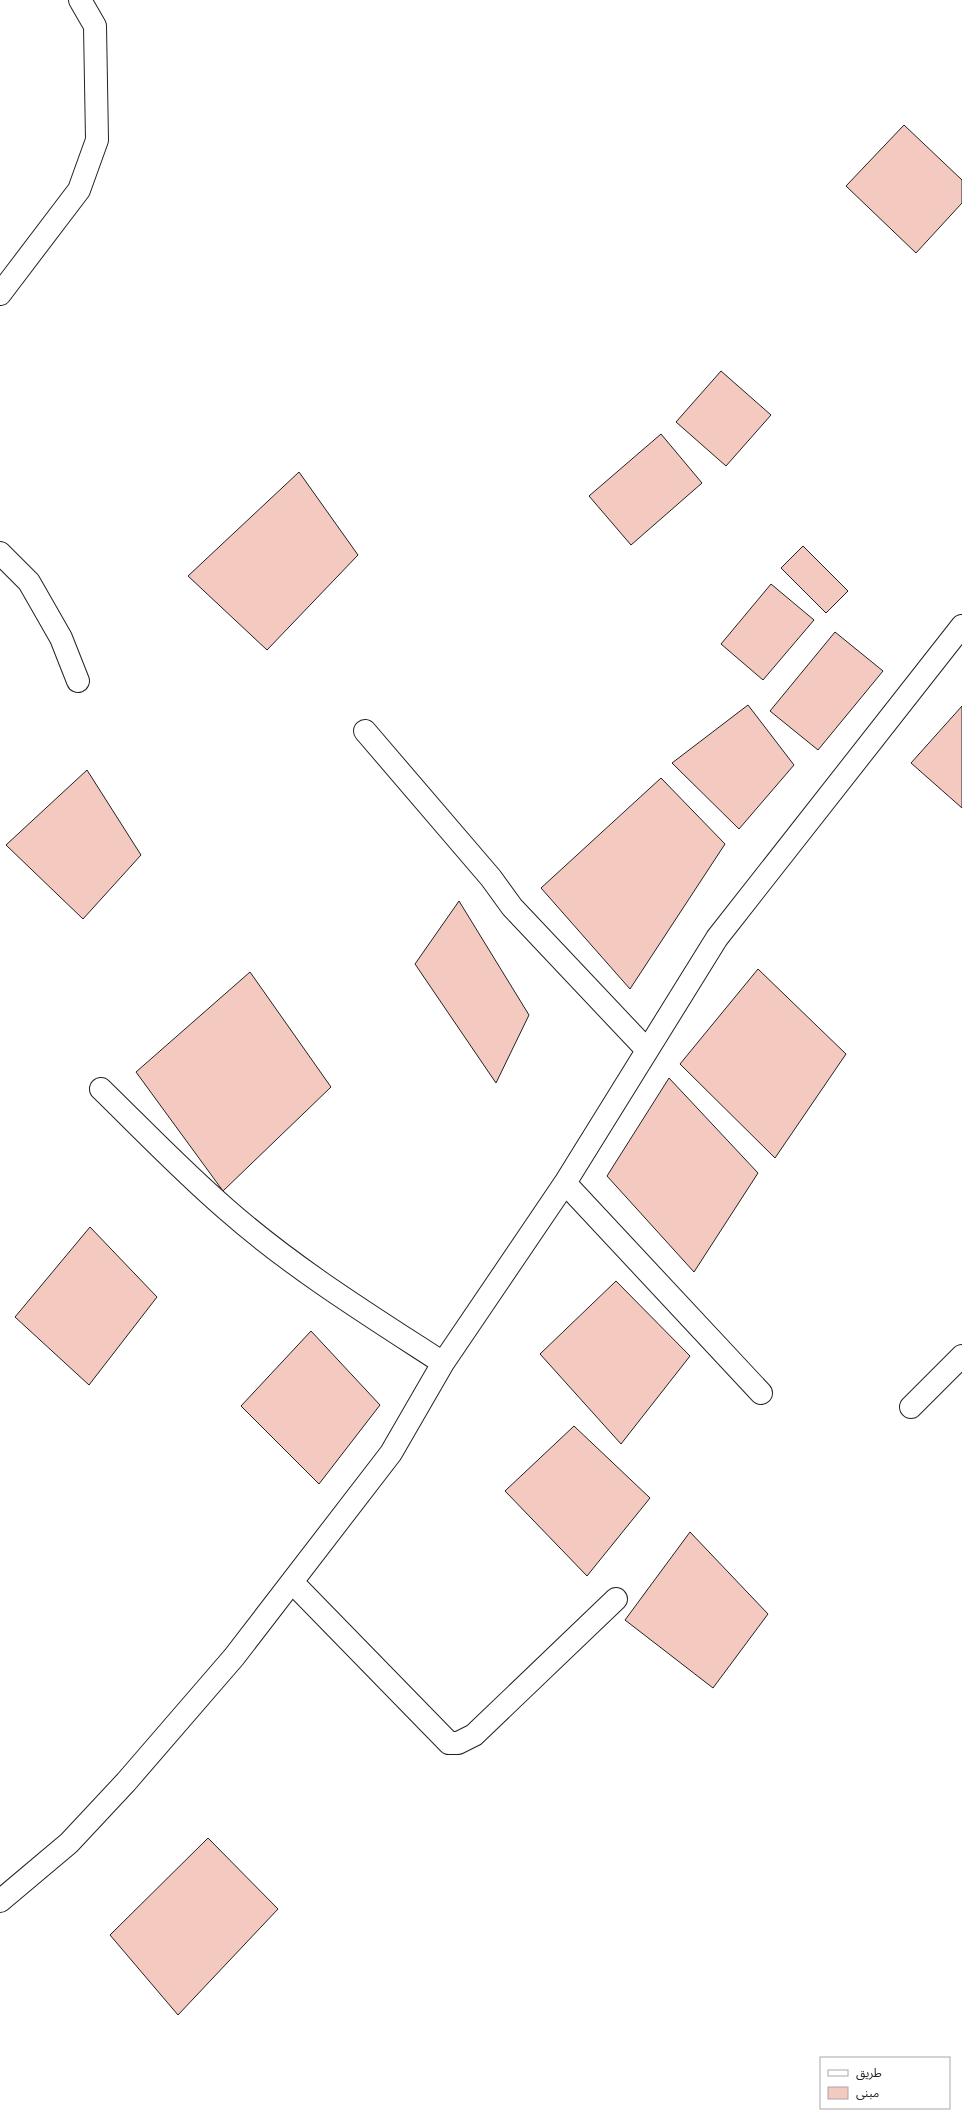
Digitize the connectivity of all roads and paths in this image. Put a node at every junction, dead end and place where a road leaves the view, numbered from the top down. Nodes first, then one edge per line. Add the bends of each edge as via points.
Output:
1 (80, 0) edge
2 (0, 294) edge
3 (0, 554) edge
4 (962, 626) edge
5 (78, 681) dead end
6 (365, 731) dead end
7 (647, 1050) junction
8 (101, 1089) dead end
9 (565, 1183) junction
10 (962, 1356) edge
11 (444, 1363) junction
12 (761, 1393) dead end
13 (911, 1407) dead end
14 (292, 1582) junction
15 (616, 1599) dead end
16 (0, 1901) edge

1 - 2 street via 94,26 97,140 79,190
3 - 5 street via 29,582 61,638
4 - 7 street via 717,938
6 - 7 street via 512,906
7 - 9 street
8 - 11 street via 225,1209 267,1243 323,1285
9 - 11 street
9 - 12 street
10 - 13 street
11 - 14 street via 391,1453
14 - 15 street via 448,1743 458,1744 474,1735
14 - 16 street via 234,1657 126,1782 69,1843

